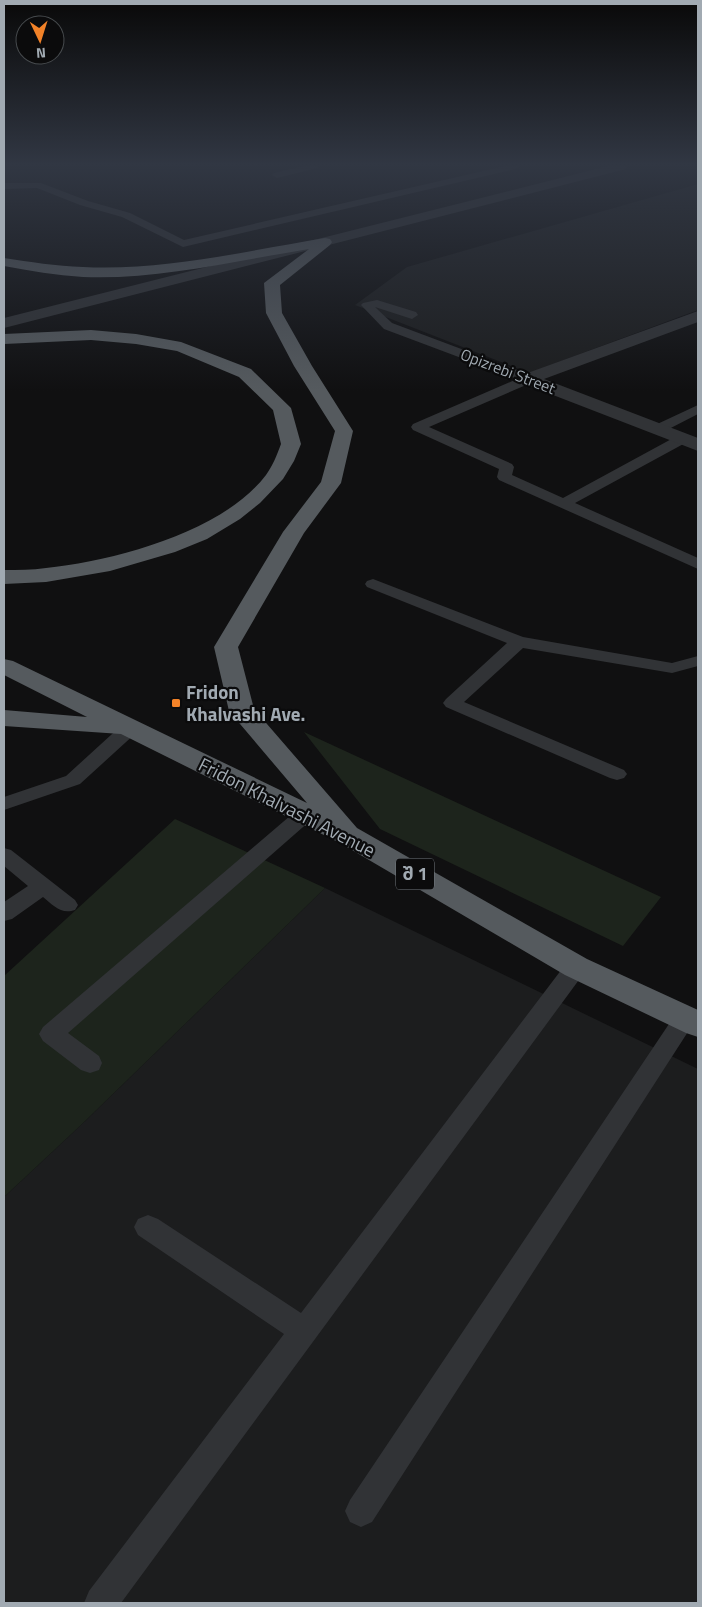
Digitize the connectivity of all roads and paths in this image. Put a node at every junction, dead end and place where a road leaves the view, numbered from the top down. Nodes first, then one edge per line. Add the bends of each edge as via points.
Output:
1 (177, 241) edge
2 (196, 241) edge
3 (329, 241) edge
4 (325, 242) junction
5 (4, 262) edge
6 (412, 315) dead end
7 (698, 316) edge
8 (4, 323) edge
9 (4, 339) edge
10 (528, 379) junction
11 (698, 409) edge
12 (658, 430) junction
13 (690, 442) edge
14 (564, 503) junction
15 (694, 558) edge
16 (4, 577) edge
17 (373, 584) dead end
18 (519, 642) junction
19 (698, 661) edge
20 (4, 666) edge
21 (4, 718) edge
22 (130, 728) junction
23 (617, 774) dead end
24 (4, 804) edge
25 (304, 814) junction
26 (350, 836) junction
27 (4, 855) edge
28 (43, 886) junction
29 (68, 905) dead end
30 (4, 913) edge
31 (576, 967) junction
32 (691, 1021) edge
33 (90, 1063) dead end
34 (148, 1228) dead end
35 (304, 1331) junction
36 (361, 1511) dead end
37 (101, 1603) edge

1 - 2 lane via 183,244
3 - 4 street
4 - 5 highway via 157,270 84,273
4 - 8 street
4 - 26 highway via 272,283 274,313 344,431 331,483 294,532 226,647 242,711
6 - 10 lane, Opizrebi Street via 377,303 367,305 388,326
7 - 10 street
9 - 16 highway via 91,335 181,347 245,373 282,408 291,444 273,479 253,499 200,534 167,548 110,564 46,576
10 - 12 street, Opizrebi Street
10 - 14 lane via 418,428 507,467 504,476
11 - 12 lane
12 - 13 street, Opizrebi Street
13 - 14 lane
14 - 15 lane
17 - 18 lane
18 - 19 lane via 672,668
18 - 23 lane via 452,703
20 - 22 highway, Fridon Khalvashi Avenue / შ 1
21 - 22 highway
22 - 24 lane via 72,780
22 - 25 highway, Fridon Khalvashi Avenue / შ 1
25 - 26 highway, Fridon Khalvashi Avenue / შ 1
25 - 33 lane via 51,1034
26 - 31 highway, Fridon Khalvashi Avenue / შ 1
27 - 28 lane
28 - 29 lane
28 - 30 lane
31 - 32 highway, Fridon Khalvashi Avenue / შ 1
31 - 35 lane
32 - 36 lane
34 - 35 lane
35 - 37 lane

